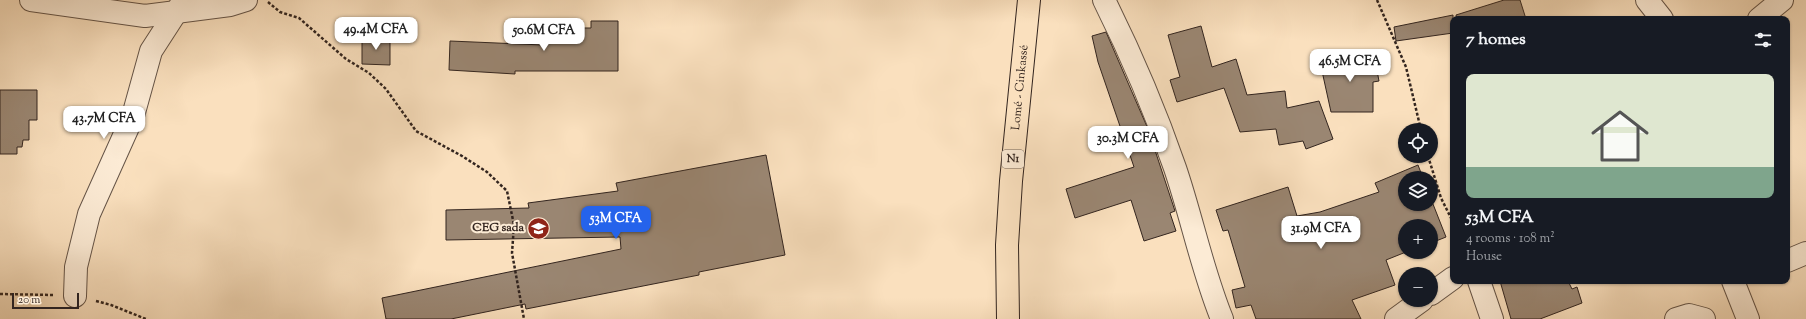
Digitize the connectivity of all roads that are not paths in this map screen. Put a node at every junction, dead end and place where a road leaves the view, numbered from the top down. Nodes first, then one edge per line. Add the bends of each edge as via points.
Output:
1 (31, 0) edge
2 (246, 0) edge
3 (1104, 0) edge
4 (1647, 0) edge
5 (1782, 0) edge
6 (1025, 2) edge
7 (180, 6) edge
8 (1660, 16) edge
9 (1763, 16) edge
10 (1806, 253) edge
11 (1790, 260) edge
12 (1450, 280) edge
13 (1480, 284) edge
14 (1740, 285) edge
15 (1438, 289) edge
16 (75, 296) dead end
17 (1412, 307) edge
18 (1008, 319) edge
19 (1222, 319) edge
20 (1396, 319) edge
21 (1492, 319) edge
22 (1676, 319) edge
23 (1704, 319) edge
24 (1748, 319) edge

1 - 7 street via 145,16
2 - 7 street via 230,5
3 - 19 street via 1132,55 1175,168 1211,292
4 - 8 street
5 - 9 street
6 - 18 highway, Lomé - Cinkassé / N1 via 1007,245
7 - 16 street via 151,50 133,116 89,214 76,267
10 - 11 street
12 - 15 street
13 - 21 street
14 - 24 street
17 - 20 street
22 - 23 street via 1689,315

